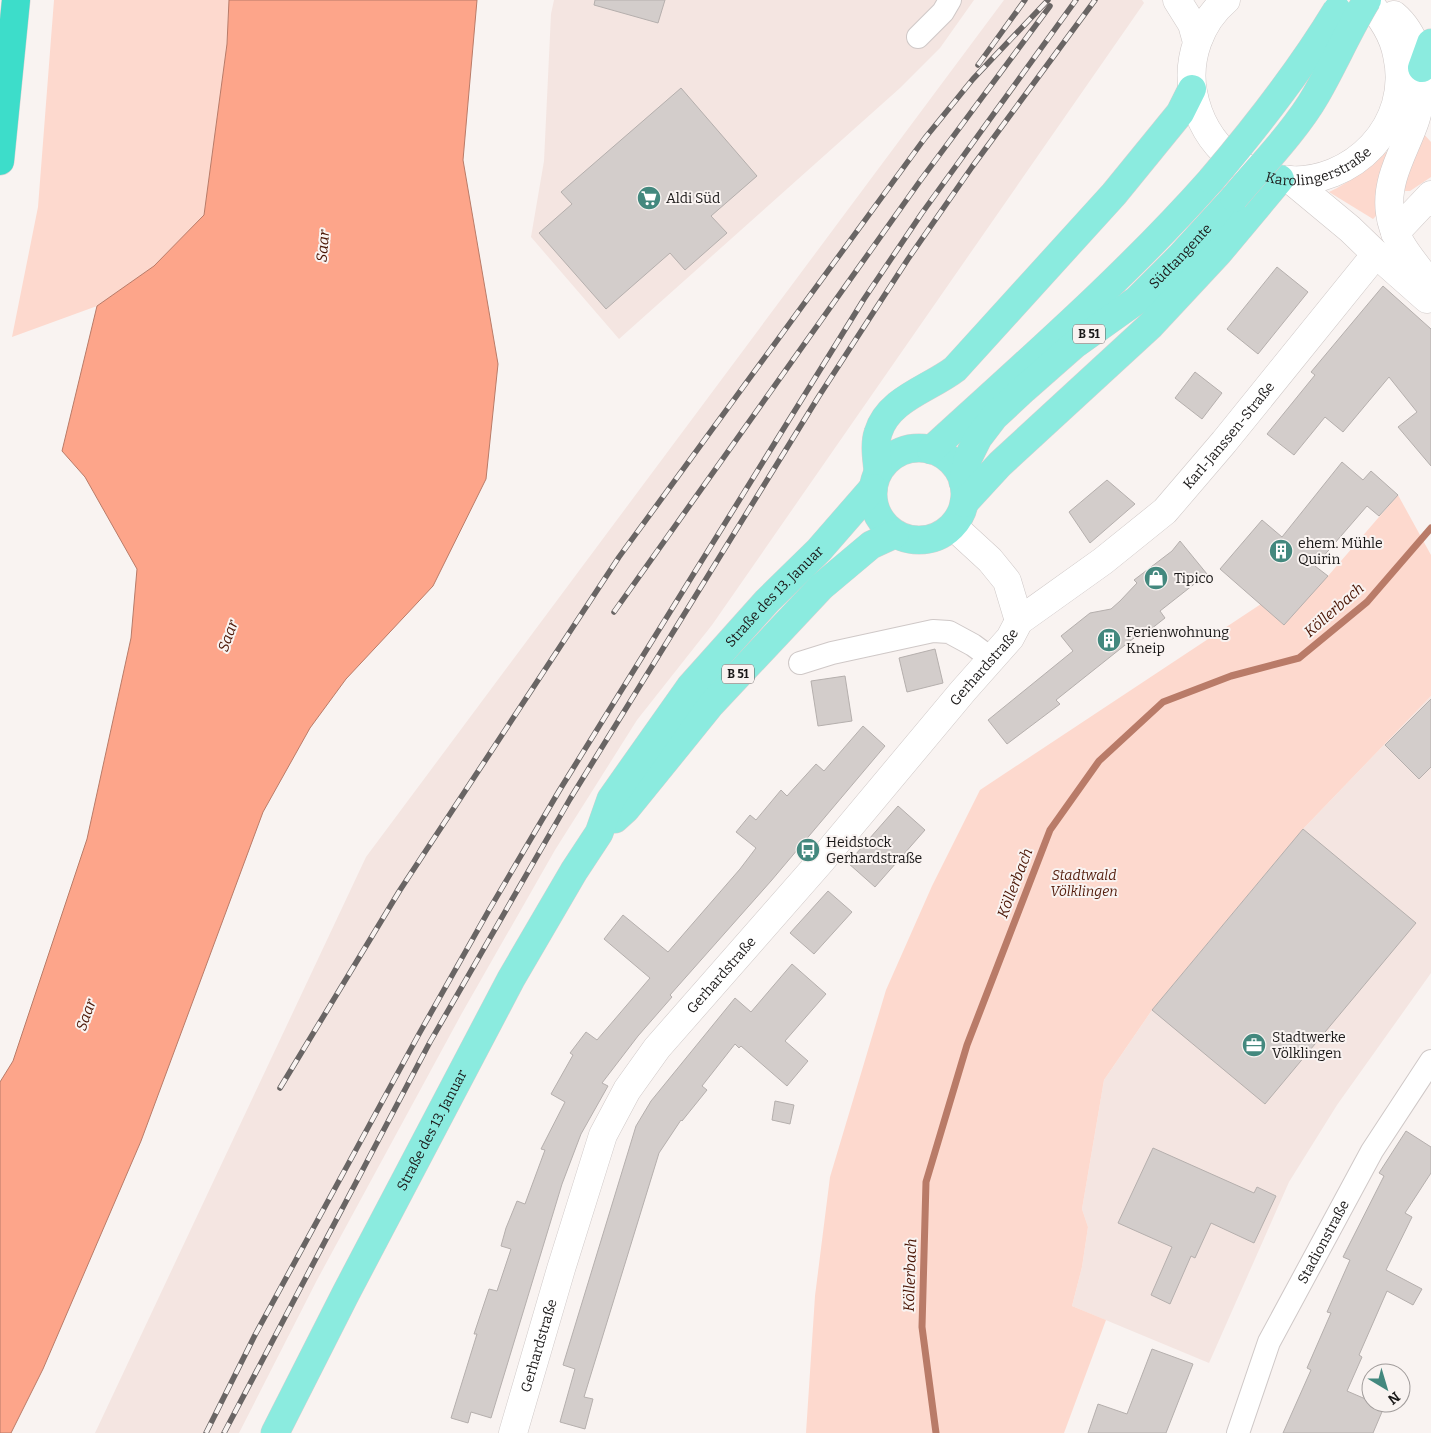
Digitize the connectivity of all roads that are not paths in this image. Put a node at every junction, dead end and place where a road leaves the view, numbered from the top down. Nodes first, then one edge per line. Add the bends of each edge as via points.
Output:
1 (16, 0) edge
2 (1177, 0) edge
3 (1226, 0) edge
4 (1343, 0) edge
5 (1367, 0) edge
6 (942, 4) edge
7 (918, 37) dead end
8 (1197, 42) junction
9 (1426, 56) edge
10 (1192, 89) junction
11 (1431, 115) edge
12 (0, 160) edge
13 (1285, 180) junction
14 (1431, 195) edge
15 (1350, 229) junction
16 (1394, 232) junction
17 (1376, 254) junction
18 (1431, 285) edge
19 (1431, 303) edge
20 (931, 450) junction
21 (876, 480) junction
22 (960, 504) junction
23 (895, 534) junction
24 (1060, 594) joint
25 (1019, 621) junction
26 (992, 659) junction
27 (800, 663) dead end
28 (599, 833) junction
29 (1431, 1061) edge
30 (275, 1433) edge
31 (513, 1433) edge
32 (1238, 1433) edge

1 - 12 highway
2 - 8 street via 1192,24
3 - 8 street, Karolingerstraße via 1207,23
4 - 20 main road, Südtangente / B 51, bridge via 1310,55 1253,131 1211,180 1129,267
5 - 9 street via 1405,25 1416,48
5 - 13 street, Karolingerstraße via 1385,23 1398,55 1398,94 1390,120 1372,147 1352,164 1323,177
5 - 22 main road, Südtangente / B 51, bridge via 1315,96 1234,198 1137,300 1074,345 994,417 968,458
6 - 7 street
8 - 10 street, Karolingerstraße
9 - 11 street
9 - 16 street via 1419,108 1389,196
10 - 13 street, Karolingerstraße via 1202,122 1216,144 1243,166
10 - 21 main road via 1180,113 1114,194 954,369 887,413 878,434
13 - 15 street
13 - 22 main road via 1150,326
14 - 16 street
15 - 16 street
15 - 17 street
16 - 18 street
17 - 19 street
17 - 24 street, Karl-Janssen-Straße via 1165,511
20 - 21 main road via 900,452 889,459
20 - 22 main road via 954,465
21 - 23 main road via 873,499 879,518
21 - 28 main road, Straße des 13. Januar via 819,550 767,601 690,687 611,799
22 - 23 main road via 942,534 911,540
22 - 25 street via 990,560 1007,581
23 - 28 main road, Straße des 13. Januar / B 51 via 871,545 821,587 711,704 626,809
24 - 25 street, Gerhardstraße
25 - 26 street, Gerhardstraße via 1010,638
26 - 27 street via 949,632 933,631
26 - 31 street, Gerhardstraße via 657,1048 627,1090 603,1135
28 - 30 main road, Straße des 13. Januar via 511,979
29 - 32 street, Stadionstraße via 1372,1151 1269,1342

